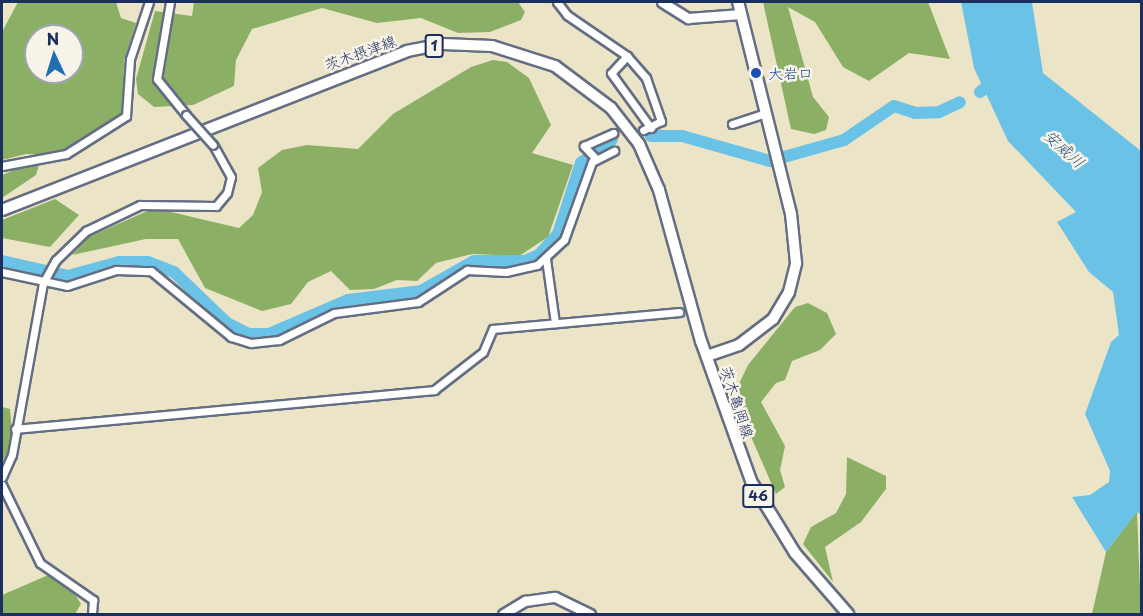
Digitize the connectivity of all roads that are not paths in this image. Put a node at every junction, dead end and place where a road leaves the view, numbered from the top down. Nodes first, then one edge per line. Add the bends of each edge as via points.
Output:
1 (149, 2) edge
2 (170, 2) edge
3 (557, 2) edge
4 (662, 2) edge
5 (738, 2) edge
6 (741, 14) junction
7 (627, 56) junction
8 (766, 113) junction
9 (732, 124) dead end
10 (651, 128) junction
11 (643, 130) tunnel mouth
12 (612, 133) tunnel mouth
13 (614, 151) dead end
14 (595, 158) junction
15 (2, 166) edge
16 (2, 210) edge
17 (546, 259) junction
18 (2, 272) edge
19 (44, 281) junction
20 (679, 312) dead end
21 (555, 323) junction
22 (707, 356) junction
23 (15, 429) junction
24 (2, 477) edge
25 (2, 485) edge
26 (92, 615) edge
27 (503, 615) edge
28 (590, 615) edge
29 (848, 615) edge

1 - 15 street via 130,59 126,116 66,154
2 - 19 street, bridge via 157,79 213,145 231,177 227,193 216,206 140,205 86,231 51,268
3 - 7 street via 567,15
4 - 6 street via 687,18
5 - 6 main road, 茨木亀岡線
6 - 8 main road, 茨木亀岡線
7 - 10 street via 655,94 661,125
7 - 10 street via 611,73
8 - 9 street
8 - 22 main road, 茨木亀岡線 via 796,241 794,275 782,307 758,333
10 - 11 street
12 - 14 street via 586,148
13 - 14 street
14 - 17 street via 564,240
16 - 22 main road, 茨木摂津線 / 1 via 384,57 443,44 492,46 570,74 627,127 659,190
17 - 19 street via 518,271 460,273 418,302 334,313 294,335 262,343 231,337 151,271 116,270 67,286
17 - 21 street
18 - 19 street
19 - 23 street
20 - 21 street
21 - 23 street via 493,329 483,352 434,390
22 - 29 main road, 茨木亀岡線 / 46 via 758,495 795,553
23 - 24 street
25 - 26 street via 40,563 93,600
27 - 28 street via 540,597 573,603

